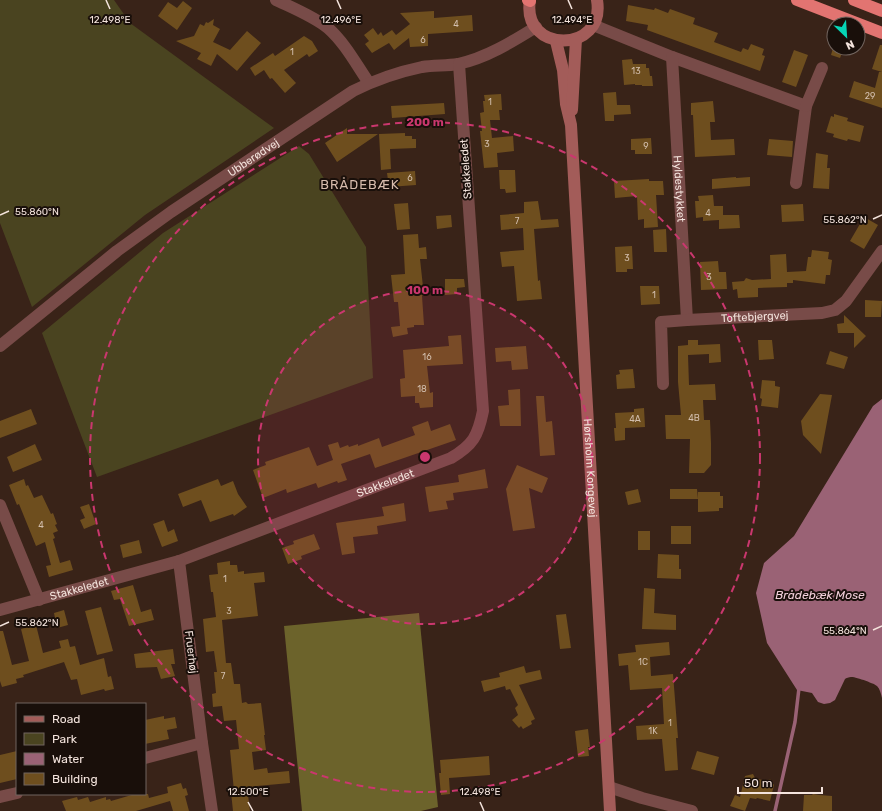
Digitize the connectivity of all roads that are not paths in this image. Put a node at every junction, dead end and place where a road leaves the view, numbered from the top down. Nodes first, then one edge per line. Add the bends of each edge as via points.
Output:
1 (276, 0) edge
2 (529, 0) edge
3 (597, 0) edge
4 (797, 0) edge
5 (854, 0) edge
6 (882, 11) edge
7 (593, 25) junction
8 (536, 27) junction
9 (882, 33) edge
10 (576, 39) junction
11 (556, 41) junction
12 (672, 58) junction
13 (458, 64) junction
14 (822, 68) dead end
15 (369, 83) junction
16 (806, 106) junction
17 (571, 125) junction
18 (796, 184) dead end
19 (882, 251) edge
20 (687, 320) junction
21 (0, 346) edge
22 (663, 384) dead end
23 (0, 505) edge
24 (179, 561) junction
25 (39, 600) junction
26 (0, 610) edge
27 (202, 743) junction
28 (146, 758) edge
29 (609, 787) junction
30 (16, 793) edge
31 (0, 797) edge
32 (212, 811) edge
33 (610, 811) edge
34 (692, 811) edge

1 - 15 street via 327,27 342,42
2 - 8 main road via 530,15
3 - 7 main road via 597,16
4 - 9 highway
5 - 6 highway
7 - 10 main road
7 - 12 street
8 - 11 main road via 541,34
8 - 13 street, Ubberødvej via 508,44
10 - 11 main road
10 - 17 main road, Hørsholm Kongevej
11 - 17 main road, Hørsholm Kongevej
12 - 16 street
12 - 20 street, Hyldestykket
13 - 15 street, Ubberødvej via 423,67
13 - 24 street, Stakkeledet via 483,411 479,428 471,444 451,458
14 - 16 street
15 - 21 street, Ubberødvej via 353,91 171,212 117,251
16 - 18 street
17 - 29 main road, Hørsholm Kongevej
19 - 20 street, Toftebjergvej via 846,300 835,310 822,313
20 - 22 street, Toftebjergvej via 661,322
23 - 25 street
24 - 25 street, Stakkeledet
24 - 27 street, Fruerhøj
25 - 26 street, Stakkeledet
27 - 28 street
27 - 32 street, Fruerhøj
29 - 33 main road, Hørsholm Kongevej
29 - 34 street
30 - 31 street

